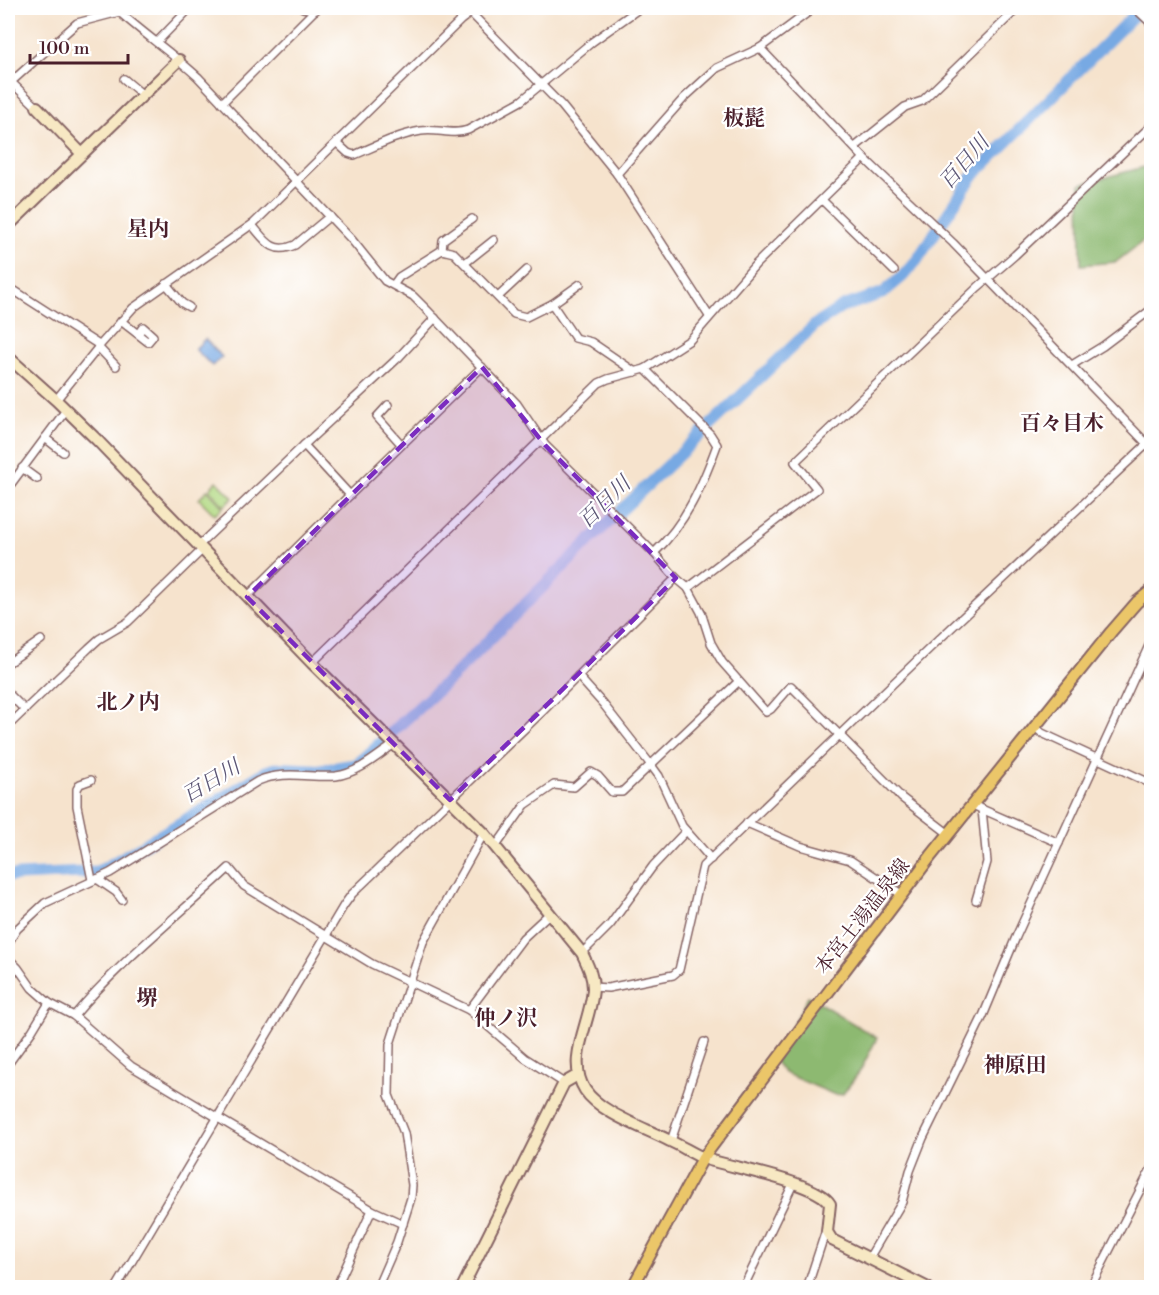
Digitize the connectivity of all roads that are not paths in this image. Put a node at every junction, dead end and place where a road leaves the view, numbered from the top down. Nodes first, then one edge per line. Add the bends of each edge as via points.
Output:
1 (190, 8) edge
2 (303, 8) edge
3 (477, 8) edge
4 (640, 8) edge
5 (814, 8) edge
6 (1018, 8) edge
7 (1136, 8) edge
8 (119, 9) edge
9 (317, 9) edge
10 (468, 10) edge
11 (1152, 24) edge
12 (157, 42) junction
13 (760, 48) junction
14 (179, 60) junction
15 (124, 79) dead end
16 (9, 81) edge
17 (540, 86) junction
18 (143, 95) junction
19 (222, 103) junction
20 (37, 107) joint
21 (1152, 125) edge
22 (337, 142) junction
23 (855, 147) junction
24 (82, 154) junction
25 (864, 158) junction
26 (617, 174) junction
27 (297, 181) junction
28 (822, 200) junction
29 (330, 216) junction
30 (472, 219) dead end
31 (252, 225) junction
32 (8, 226) edge
33 (494, 240) dead end
34 (442, 250) junction
35 (465, 263) junction
36 (527, 270) dead end
37 (894, 271) dead end
38 (988, 279) junction
39 (166, 284) junction
40 (394, 284) junction
41 (580, 284) dead end
42 (15, 291) dead end
43 (498, 297) junction
44 (552, 304) junction
45 (189, 307) dead end
46 (1152, 309) edge
47 (709, 316) junction
48 (435, 318) junction
49 (121, 321) junction
50 (138, 334) dead end
51 (99, 346) junction
52 (8, 357) edge
53 (1072, 364) junction
54 (116, 366) dead end
55 (482, 367) junction
56 (645, 369) junction
57 (635, 372) junction
58 (56, 400) junction
59 (388, 405) dead end
60 (66, 410) junction
61 (45, 438) junction
62 (542, 440) junction
63 (401, 444) junction
64 (304, 445) junction
65 (1149, 447) edge
66 (63, 452) dead end
67 (22, 468) junction
68 (37, 479) dead end
69 (8, 488) edge
70 (350, 495) junction
71 (200, 548) junction
72 (654, 553) junction
73 (676, 579) junction
74 (688, 588) junction
75 (1152, 590) edge
76 (247, 597) junction
77 (1152, 639) edge
78 (41, 640) dead end
79 (8, 663) edge
80 (312, 663) junction
81 (578, 676) junction
82 (738, 682) junction
83 (8, 693) edge
84 (25, 710) junction
85 (8, 726) edge
86 (1035, 727) junction
87 (841, 736) junction
88 (389, 739) junction
89 (1097, 760) junction
90 (651, 765) junction
91 (91, 780) dead end
92 (1152, 784) edge
93 (450, 800) junction
94 (978, 806) junction
95 (747, 823) junction
96 (686, 831) junction
97 (484, 833) junction
98 (949, 834) junction
99 (1059, 843) junction
100 (496, 846) junction
101 (711, 859) junction
102 (92, 876) junction
103 (901, 894) junction
104 (122, 900) dead end
105 (976, 900) dead end
106 (550, 913) junction
107 (327, 935) junction
108 (8, 943) edge
109 (582, 953) junction
110 (8, 958) edge
111 (410, 982) junction
112 (593, 987) junction
113 (49, 1003) junction
114 (469, 1010) junction
115 (74, 1016) junction
116 (704, 1042) dead end
117 (8, 1064) edge
118 (579, 1075) junction
119 (564, 1083) junction
120 (218, 1117) junction
121 (671, 1141) junction
122 (703, 1158) junction
123 (1152, 1167) edge
124 (793, 1184) junction
125 (372, 1210) junction
126 (403, 1224) junction
127 (827, 1228) junction
128 (869, 1258) junction
129 (116, 1287) edge
130 (336, 1287) edge
131 (376, 1287) edge
132 (462, 1287) edge
133 (632, 1287) edge
134 (743, 1287) edge
135 (807, 1287) edge
136 (928, 1287) edge
137 (1090, 1287) edge

1 - 12 street
2 - 9 street
3 - 10 street
4 - 17 street
5 - 13 street
6 - 23 street via 922,101 905,107
7 - 11 street
8 - 12 street
8 - 16 street via 77,24
9 - 19 street
10 - 17 street
10 - 22 street
12 - 14 street
13 - 23 street
13 - 26 street via 717,68 684,98
14 - 18 street
14 - 19 street
15 - 18 street
16 - 20 street
17 - 22 street via 521,101 460,133 421,131 354,155
17 - 26 street via 562,106
18 - 24 street
19 - 27 street
20 - 24 street
21 - 38 street
22 - 27 street
23 - 25 street
24 - 32 street
25 - 28 street
25 - 38 street
26 - 47 street
27 - 29 street
27 - 31 street
28 - 37 street
28 - 47 street
29 - 31 street via 288,248 274,248
29 - 40 street via 385,281
30 - 34 street via 443,240
31 - 39 street
33 - 35 street
34 - 35 street
34 - 40 street
35 - 43 street
36 - 43 street
38 - 53 street
38 - 74 street via 795,462 817,489
39 - 45 street
39 - 49 street
40 - 48 street
41 - 44 street
42 - 51 street
43 - 44 street via 521,316 530,316
44 - 57 street via 575,338 591,342
46 - 53 street
47 - 56 street via 690,340
48 - 55 street
48 - 64 street
49 - 50 street
49 - 51 street
51 - 54 street
51 - 58 street
52 - 58 street
53 - 65 street
55 - 62 street via 517,404
55 - 63 street
56 - 57 street
56 - 72 street via 717,445 689,512
57 - 62 street via 599,383
58 - 60 street
59 - 63 street via 377,417
60 - 61 street
60 - 71 street
61 - 66 street
61 - 67 street
62 - 72 street
62 - 80 street
63 - 70 street
64 - 70 street
64 - 71 street
65 - 87 street via 931,647
67 - 68 street
67 - 69 street
70 - 76 street
71 - 76 street
71 - 84 street via 128,622 94,644
72 - 73 street
73 - 74 street
73 - 81 street
74 - 82 street via 711,643
75 - 86 main road, 本宮土湯温泉線 via 1111,632
76 - 80 street
77 - 89 street
78 - 79 street
80 - 88 street
81 - 90 street
81 - 93 street
82 - 87 street via 766,712 791,686
82 - 90 street
83 - 84 street
84 - 85 street
86 - 89 street
86 - 94 main road, 本宮土湯温泉線
87 - 95 street
87 - 98 street via 902,798
88 - 93 street
88 - 102 street via 365,765 351,772 337,776 284,774 258,781
89 - 92 street
89 - 99 street
90 - 96 street
90 - 100 street via 622,792 612,792 591,772 573,787 551,786 522,808
91 - 102 street via 80,784 77,799
93 - 97 street
93 - 107 street via 352,894
94 - 98 main road, 本宮土湯温泉線
94 - 99 street
94 - 105 street via 987,862
95 - 101 street
95 - 103 street via 800,846 850,860
96 - 101 street
96 - 109 street via 653,866 610,925
97 - 100 street
97 - 111 street via 423,942
98 - 103 main road, 本宮土湯温泉線
99 - 128 street via 983,1016 923,1138 902,1202
100 - 106 street
101 - 112 street via 703,866 679,970 673,975 630,984
102 - 104 street
102 - 108 street via 45,903
103 - 122 main road, 本宮土湯温泉線
106 - 109 street
106 - 114 street via 523,938
107 - 111 street via 372,964
107 - 115 street via 243,886 230,868 126,960
107 - 120 street
109 - 112 street
110 - 113 street
111 - 114 street
111 - 126 street via 390,1044 389,1095 404,1133 412,1185
112 - 118 street via 578,1056
113 - 115 street
113 - 117 street
114 - 119 street via 525,1058
115 - 120 street via 131,1066
116 - 121 street
118 - 119 street
118 - 121 street via 584,1089 601,1106
119 - 132 street
120 - 125 street
120 - 129 street
121 - 122 street
122 - 124 street
122 - 133 main road, 本宮土湯温泉線
123 - 137 street
124 - 127 street via 829,1200
124 - 134 street
125 - 126 street
125 - 130 street
126 - 131 street
127 - 128 street via 832,1240
127 - 135 street
128 - 136 street

